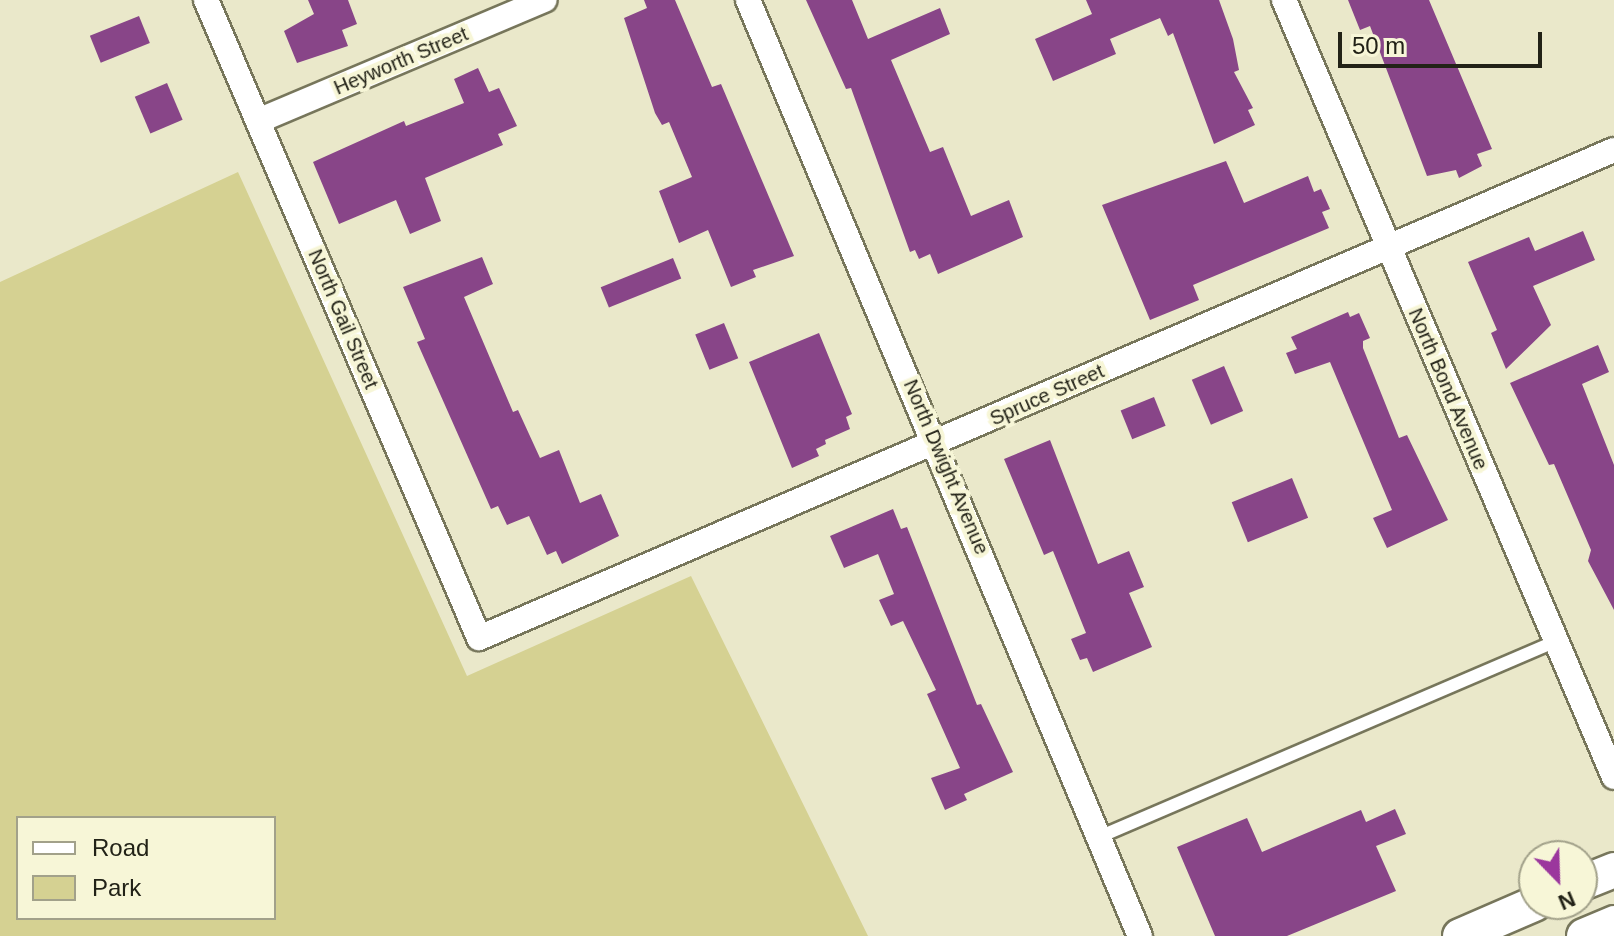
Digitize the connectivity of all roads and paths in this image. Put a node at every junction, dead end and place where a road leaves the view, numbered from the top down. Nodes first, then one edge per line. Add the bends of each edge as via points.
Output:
1 (206, 0) edge
2 (544, 0) edge
3 (748, 0) edge
4 (1284, 0) edge
5 (258, 121) junction
6 (1614, 150) edge
7 (1387, 244) junction
8 (937, 444) junction
9 (479, 638) joint
10 (1555, 642) junction
11 (1614, 777) edge
12 (1099, 837) junction
13 (1518, 911) edge
14 (1614, 923) edge
15 (1140, 936) edge
16 (1460, 936) edge
17 (1584, 936) edge

1 - 5 street, North Gail Street
2 - 5 street, Heyworth Street
3 - 8 street, North Dwight Avenue
4 - 7 street, North Bond Avenue
5 - 9 street, North Gail Street
6 - 7 street, Spruce Street
7 - 8 street, Spruce Street
7 - 10 street, North Bond Avenue
8 - 9 street, Spruce Street
8 - 12 street, North Dwight Avenue
10 - 11 street, North Bond Avenue
10 - 12 lane
12 - 15 street, North Dwight Avenue
13 - 16 main road
14 - 17 main road

